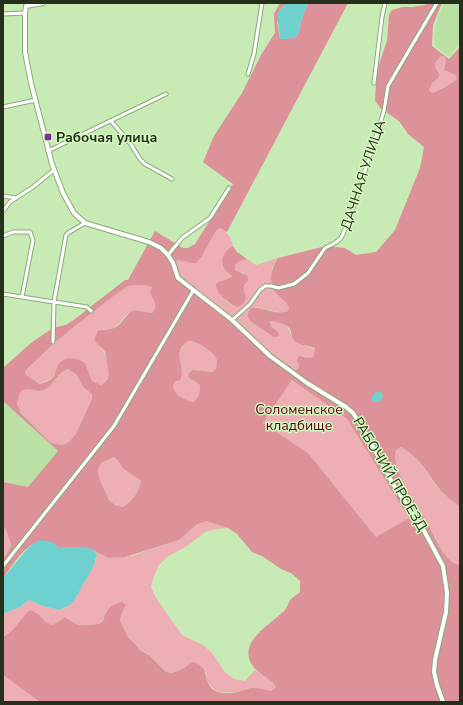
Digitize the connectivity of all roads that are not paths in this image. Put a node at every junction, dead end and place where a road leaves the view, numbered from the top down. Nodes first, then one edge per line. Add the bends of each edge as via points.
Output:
1 (43, 3) edge
2 (262, 3) edge
3 (385, 3) edge
4 (437, 3) edge
5 (26, 5) edge
6 (25, 13) junction
7 (3, 14) edge
8 (248, 74) dead end
9 (374, 82) dead end
10 (166, 94) dead end
11 (36, 100) junction
12 (3, 107) edge
13 (111, 121) junction
14 (48, 151) junction
15 (54, 170) junction
16 (172, 179) dead end
17 (229, 188) dead end
18 (3, 196) edge
19 (16, 198) junction
20 (3, 211) edge
21 (85, 223) junction
22 (3, 236) edge
23 (168, 255) junction
24 (193, 291) junction
25 (3, 294) edge
26 (22, 296) junction
27 (54, 302) junction
28 (91, 311) dead end
29 (232, 320) junction
30 (53, 342) dead end
31 (3, 566) edge
32 (443, 702) edge

1 - 5 street
2 - 8 street via 254,54
3 - 9 street
4 - 29 street, ДАЧНАЯ УЛИЦА via 388,86 384,111 349,221 341,238 325,248 300,280 278,288 265,286
5 - 6 street
6 - 7 street
6 - 11 street via 25,52
10 - 13 street
11 - 12 street
11 - 14 street
13 - 14 street
13 - 16 street via 145,164
14 - 15 street
15 - 19 street
15 - 21 street via 74,213
17 - 23 street via 210,218 182,238
18 - 19 street
19 - 20 street
21 - 23 street via 149,242
21 - 27 street via 66,235
22 - 26 street via 13,232 30,232 33,240
23 - 24 street, РАБОЧИЙ ПРОЕЗД via 178,278
24 - 29 street, РАБОЧИЙ ПРОЕЗД
24 - 31 street via 114,426
25 - 26 street
26 - 27 street
27 - 28 street via 87,307
27 - 30 street
29 - 32 street, РАБОЧИЙ ПРОЕЗД via 270,356 353,414 393,484 422,527 443,566 447,593 446,612 434,672

